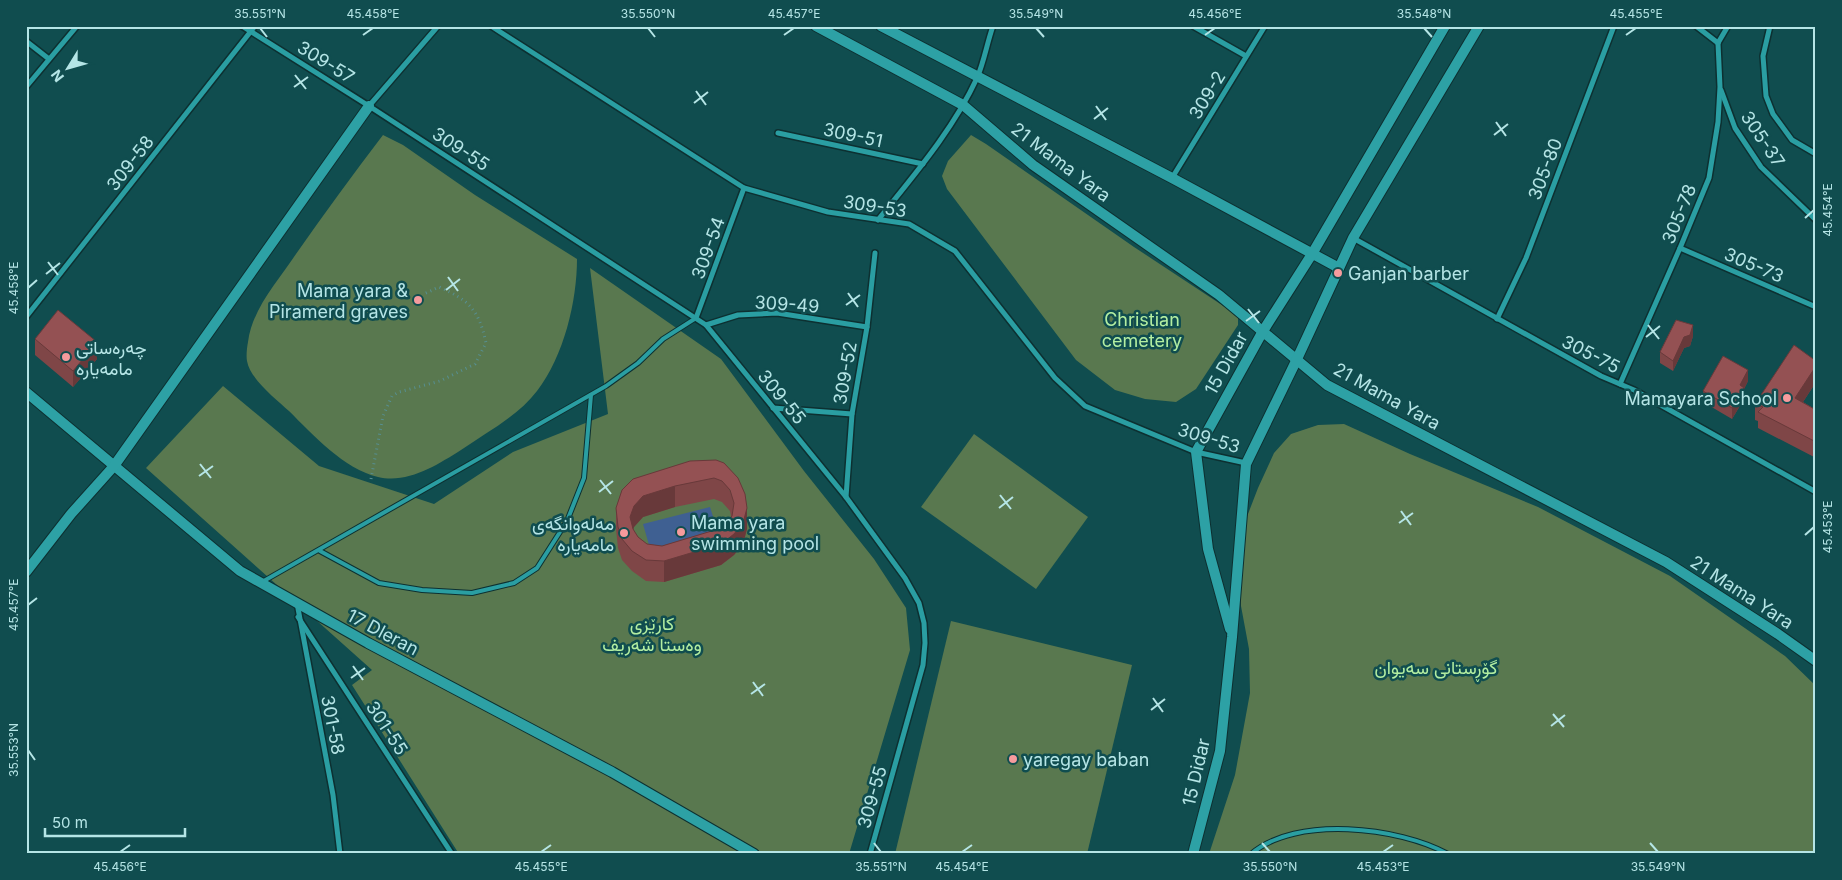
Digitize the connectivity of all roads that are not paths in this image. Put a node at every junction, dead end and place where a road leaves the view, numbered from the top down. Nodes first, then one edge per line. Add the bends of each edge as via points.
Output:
1 (77, 26) edge
2 (242, 26) edge
3 (255, 26) edge
4 (438, 26) edge
5 (491, 26) edge
6 (816, 26) edge
7 (881, 26) edge
8 (993, 26) edge
9 (1193, 26) edge
10 (1265, 26) edge
11 (1445, 26) edge
12 (1479, 26) edge
13 (1614, 26) edge
14 (1696, 26) edge
15 (1728, 26) edge
16 (1770, 26) edge
17 (252, 32) junction
18 (26, 41) edge
19 (1718, 43) junction
20 (1246, 56) junction
21 (49, 59) junction
22 (977, 76) junction
23 (26, 87) edge
24 (1720, 87) junction
25 (963, 105) junction
26 (369, 106) junction
27 (778, 132) dead end
28 (1816, 154) edge
29 (923, 164) junction
30 (1172, 178) junction
31 (744, 188) junction
32 (878, 220) junction
33 (1816, 220) edge
34 (1353, 238) junction
35 (1680, 248) junction
36 (875, 253) dead end
37 (1312, 254) junction
38 (1339, 268) junction
39 (1816, 307) edge
40 (26, 317) edge
41 (696, 318) junction
42 (1497, 319) junction
43 (706, 325) junction
44 (867, 326) junction
45 (1263, 330) junction
46 (1298, 359) junction
47 (1620, 384) junction
48 (26, 392) edge
49 (591, 395) junction
50 (773, 408) junction
51 (852, 414) junction
52 (1196, 452) junction
53 (1246, 464) junction
54 (114, 466) junction
55 (1816, 492) edge
56 (846, 497) junction
57 (320, 550) junction
58 (26, 572) edge
59 (260, 583) junction
60 (296, 603) junction
61 (298, 617) junction
62 (1232, 637) junction
63 (1816, 661) edge
64 (340, 854) edge
65 (452, 854) edge
66 (754, 854) edge
67 (870, 854) edge
68 (1193, 854) edge
69 (1250, 854) edge
70 (1448, 854) edge

1 - 21 street
2 - 17 street, 309-57
3 - 17 street, 309-58
4 - 26 street
5 - 31 street, 309-53
6 - 25 street, 21 Mama Yara
7 - 22 street, 21 Mama Yara
8 - 22 street
9 - 20 street
10 - 20 street, 309-2
11 - 37 street, 15 Didar
12 - 34 street, 15 Didar
13 - 42 street, 305-80 via 1526,258
14 - 19 street
15 - 19 street
16 - 28 street via 1764,56 1766,96 1773,114 1792,140
17 - 26 street, 309-57
17 - 40 street, 309-58
18 - 21 street
19 - 24 street, 305-78
20 - 30 street, 309-2
21 - 23 street
22 - 25 street
22 - 30 street, 21 Mama Yara
24 - 33 street, 305-37 via 1735,128 1761,167
24 - 35 street, 305-78 via 1709,178
25 - 29 street
25 - 45 street, 21 Mama Yara via 1033,165 1219,295
26 - 41 street, 309-55
26 - 54 street
27 - 29 street, 309-51
29 - 32 street
30 - 37 street, 21 Mama Yara
31 - 32 street, 309-53 via 828,212
31 - 41 street, 309-54
32 - 52 street, 309-53 via 909,224 955,252 1055,378 1086,406
34 - 38 street, 15 Didar
34 - 42 street, 305-75
35 - 39 street, 305-73
35 - 47 street, 305-78
36 - 44 street, 309-52
37 - 38 street, 21 Mama Yara
37 - 45 street, 15 Didar
38 - 46 street, 15 Didar
41 - 43 street, 309-55
41 - 49 lane via 663,339 622,375
42 - 47 street, 305-75
43 - 44 street, 309-49 via 738,315 777,313
43 - 50 street, 309-55
44 - 51 street, 309-52
45 - 46 street, 21 Mama Yara
45 - 52 street, 15 Didar
46 - 53 street, 15 Didar
46 - 63 street, 21 Mama Yara via 1327,385 1666,562
47 - 55 street, 305-75
48 - 54 street, 17 Dleran
49 - 57 lane
49 - 57 lane via 584,478 567,521 537,568 514,583 472,593 422,590 379,582
50 - 51 street
50 - 56 street, 309-55
51 - 56 street, 309-52
52 - 53 street, 309-53
52 - 62 street, 15 Didar via 1208,549
53 - 62 street, 15 Didar
54 - 58 street
54 - 59 street, 17 Dleran via 240,571
56 - 67 street, 309-55 via 905,578 919,603 924,623 922,665
57 - 59 lane
59 - 60 street, 17 Dleran
60 - 61 street, 301-58
60 - 66 street, 17 Dleran via 612,772
61 - 64 street, 301-58 via 333,796
61 - 65 street, 301-55
62 - 68 street, 15 Didar via 1220,751
69 - 70 lane via 1260,846 1285,836 1350,828 1388,833 1432,845

